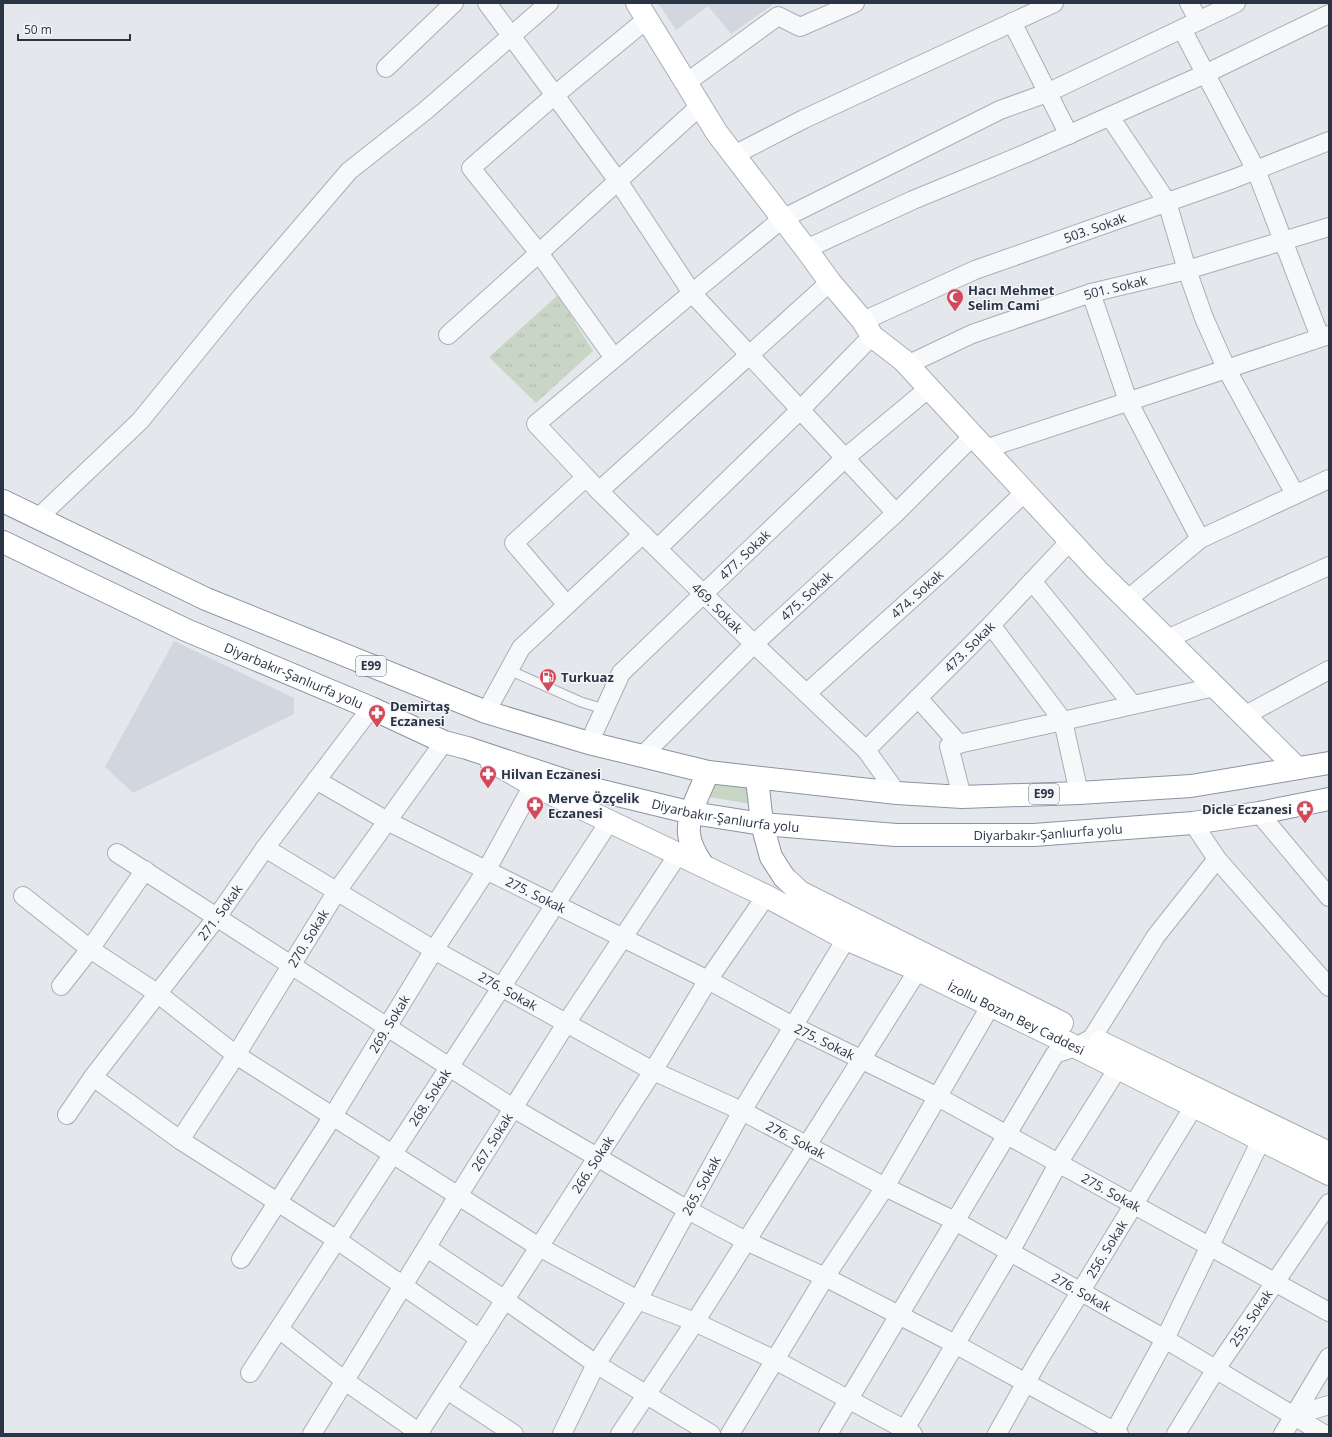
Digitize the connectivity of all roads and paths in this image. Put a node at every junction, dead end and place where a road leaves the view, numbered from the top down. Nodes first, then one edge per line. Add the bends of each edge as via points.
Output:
1 (454, 3) edge
2 (487, 3) edge
3 (549, 3) edge
4 (855, 3) edge
5 (1054, 3) edge
6 (1189, 3) edge
7 (1236, 3) edge
8 (642, 11) edge
9 (1329, 14) edge
10 (1199, 21) junction
11 (1012, 22) junction
12 (1182, 29) junction
13 (511, 36) junction
14 (386, 68) dead end
15 (1205, 74) junction
16 (686, 83) junction
17 (1047, 93) junction
18 (555, 95) junction
19 (700, 106) junction
20 (1110, 117) junction
21 (1069, 135) junction
22 (1329, 142) edge
23 (734, 155) junction
24 (1256, 170) junction
25 (618, 181) junction
26 (1167, 202) junction
27 (782, 219) junction
28 (1329, 227) edge
29 (1282, 240) junction
30 (806, 249) junction
31 (539, 253) junction
32 (1187, 270) junction
33 (830, 282) junction
34 (692, 293) junction
35 (1091, 293) junction
36 (867, 328) junction
37 (448, 335) dead end
38 (1325, 336) edge
39 (749, 356) junction
40 (614, 358) junction
41 (907, 365) junction
42 (1226, 370) junction
43 (929, 388) junction
44 (1128, 401) junction
45 (800, 410) junction
46 (979, 443) junction
47 (845, 458) junction
48 (586, 477) junction
49 (1329, 478) edge
50 (599, 490) junction
51 (1025, 492) junction
52 (1295, 494) junction
53 (3, 501) edge
54 (896, 513) junction
55 (38, 518) junction
56 (643, 534) junction
57 (1200, 539) junction
58 (1070, 541) junction
59 (3, 542) edge
60 (658, 548) junction
61 (1329, 566) edge
62 (1032, 581) junction
63 (703, 593) junction
64 (1127, 600) junction
65 (567, 605) junction
66 (991, 625) junction
67 (1167, 639) junction
68 (754, 644) junction
69 (509, 670) junction
70 (1329, 670) edge
71 (1216, 687) junction
72 (807, 693) junction
73 (918, 698) junction
74 (1133, 705) junction
75 (370, 708) junction
76 (604, 709) junction
77 (486, 712) junction
78 (1244, 716) junction
79 (1063, 721) junction
80 (444, 742) junction
81 (589, 743) junction
82 (959, 744) junction
83 (466, 748) junction
84 (866, 750) junction
85 (641, 757) junction
86 (1329, 763) edge
87 (1297, 768) junction
88 (708, 772) junction
89 (757, 778) junction
90 (316, 780) junction
91 (533, 785) junction
92 (896, 793) junction
93 (1079, 793) junction
94 (962, 797) junction
95 (1329, 799) edge
96 (692, 812) junction
97 (1259, 813) junction
98 (389, 822) junction
99 (609, 822) junction
100 (1193, 823) junction
101 (762, 824) junction
102 (265, 848) junction
103 (117, 852) dead end
104 (679, 854) junction
105 (1217, 859) junction
106 (702, 864) junction
107 (145, 870) junction
108 (486, 871) junction
109 (337, 891) junction
110 (24, 896) dead end
111 (766, 896) junction
112 (1329, 897) edge
113 (555, 905) junction
114 (217, 917) junction
115 (623, 938) junction
116 (846, 939) junction
117 (90, 949) junction
118 (434, 950) junction
119 (291, 964) junction
120 (918, 970) junction
121 (708, 980) junction
122 (61, 986) dead end
123 (501, 986) junction
124 (1329, 987) edge
125 (157, 994) junction
126 (991, 1005) junction
127 (567, 1022) junction
128 (388, 1026) junction
129 (792, 1026) junction
130 (1084, 1042) junction
131 (236, 1055) junction
132 (862, 1060) junction
133 (449, 1066) junction
134 (1118, 1068) junction
135 (653, 1072) junction
136 (93, 1077) junction
137 (938, 1097) junction
138 (1194, 1106) junction
139 (513, 1108) junction
140 (742, 1111) junction
141 (67, 1116) dead end
142 (333, 1116) junction
143 (1007, 1134) junction
144 (180, 1140) junction
145 (1261, 1140) junction
146 (808, 1145) junction
147 (1329, 1153) edge
148 (392, 1154) junction
149 (597, 1156) junction
150 (1059, 1162) junction
151 (1329, 1174) edge
152 (885, 1187) junction
153 (458, 1196) junction
154 (277, 1201) junction
155 (1134, 1203) junction
156 (1329, 1203) edge
157 (686, 1209) junction
158 (955, 1221) junction
159 (337, 1240) junction
160 (746, 1240) junction
161 (1210, 1245) junction
162 (539, 1247) junction
163 (427, 1248) junction
164 (1010, 1252) junction
165 (241, 1259) dead end
166 (825, 1277) junction
167 (1276, 1282) junction
168 (404, 1285) junction
169 (1080, 1291) junction
170 (505, 1300) junction
171 (638, 1300) junction
172 (1329, 1312) edge
173 (898, 1315) junction
174 (694, 1322) junction
175 (279, 1329) junction
176 (1165, 1339) junction
177 (480, 1340) junction
178 (955, 1344) junction
179 (1329, 1357) edge
180 (775, 1360) junction
181 (596, 1364) junction
182 (1216, 1369) junction
183 (250, 1373) dead end
184 (345, 1381) junction
185 (1026, 1383) junction
186 (446, 1390) junction
187 (646, 1394) junction
188 (848, 1399) junction
189 (1329, 1405) edge
190 (1295, 1415) junction
191 (907, 1432) edge
192 (419, 1433) edge
193 (1116, 1433) edge
194 (312, 1434) edge
195 (514, 1434) edge
196 (562, 1434) edge
197 (620, 1434) edge
198 (711, 1434) edge
199 (730, 1434) edge
200 (828, 1434) edge
201 (997, 1434) edge
202 (1176, 1434) edge
203 (1283, 1434) edge
204 (1324, 1434) edge

1 - 14 street
2 - 13 street
3 - 13 street
4 - 16 street via 800,27 778,16
5 - 11 street
6 - 10 street
7 - 10 street
8 - 16 main road
8 - 18 street
9 - 15 street
10 - 12 street
11 - 17 street
11 - 23 street via 804,119
12 - 15 street
12 - 17 street
13 - 18 street
13 - 55 street via 425,112 349,171 140,421
15 - 20 street
15 - 24 street
16 - 19 main road
17 - 21 street
17 - 27 street via 1000,110
18 - 25 street
18 - 31 street via 471,168
19 - 23 main road
19 - 25 street
20 - 21 street
20 - 26 street
21 - 30 street via 914,200
22 - 24 street, 503. Sokak
23 - 27 main road
24 - 26 street, 503. Sokak
24 - 29 street
25 - 31 street
25 - 34 street
26 - 32 street
26 - 36 street, 503. Sokak via 975,270
27 - 30 main road
27 - 34 street
28 - 29 street, 501. Sokak
29 - 32 street, 501. Sokak
29 - 38 street
30 - 33 main road
31 - 37 street
31 - 40 street
32 - 35 street, 501. Sokak
32 - 42 street
33 - 36 main road
33 - 39 street
34 - 39 street
34 - 40 street
35 - 41 street, 501. Sokak via 972,334
35 - 44 street
36 - 41 main road
36 - 45 street
38 - 42 street
39 - 45 street
39 - 50 street
40 - 48 street, 469. Sokak via 536,424
41 - 43 main road
42 - 44 street
42 - 52 street
43 - 46 main road
43 - 47 street, 477. Sokak
44 - 46 street
44 - 57 street
45 - 47 street
45 - 60 street
46 - 51 main road
46 - 54 street, 475. Sokak
47 - 54 street
47 - 63 street, 477. Sokak
48 - 50 street, 469. Sokak
48 - 65 street via 514,543
49 - 52 street
50 - 56 street, 469. Sokak
51 - 58 main road
51 - 72 street, 474. Sokak via 950,564
52 - 57 street
53 - 55 main road, E99
54 - 68 street, 475. Sokak
55 - 77 main road, E99 via 206,599
56 - 60 street, 469. Sokak
56 - 65 street
57 - 64 street
58 - 62 street, 473. Sokak
58 - 64 main road
59 - 75 main road, Diyarbakır-Şanlıurfa yolu via 186,630
60 - 63 street, 469. Sokak
61 - 67 street
62 - 66 street, 473. Sokak
62 - 74 street
63 - 68 street, 469. Sokak
63 - 76 street, 477. Sokak via 620,673
64 - 67 main road
65 - 69 street via 521,648
66 - 73 street, 473. Sokak
66 - 79 street
67 - 71 main road
68 - 72 street, 469. Sokak
68 - 85 street, 475. Sokak
69 - 76 lane via 581,702
69 - 77 street
70 - 78 street
71 - 74 street
71 - 78 main road
72 - 84 street, 469. Sokak
73 - 82 street
73 - 84 street, 473. Sokak
74 - 79 street
75 - 80 main road, Diyarbakır-Şanlıurfa yolu
75 - 90 street, 271. Sokak
76 - 81 street, 477. Sokak
77 - 81 main road, E99
78 - 87 main road
79 - 82 street
79 - 93 street
80 - 83 main road, Diyarbakır-Şanlıurfa yolu
80 - 98 street, 270. Sokak
81 - 85 main road, E99
82 - 94 street via 949,746
83 - 91 main road, İzollu Bozan Bey Caddesi
83 - 96 main road, Diyarbakır-Şanlıurfa yolu via 585,787
84 - 92 street, 469. Sokak
85 - 88 main road, E99
86 - 87 main road, E99
87 - 93 main road, E99 via 1191,786
88 - 89 main road, E99
88 - 96 main road
89 - 92 main road, E99
89 - 101 main road, İzollu Bozan Bey Caddesi
90 - 98 street, 275. Sokak
90 - 102 street, 271. Sokak
91 - 99 main road, İzollu Bozan Bey Caddesi
91 - 108 street, 269. Sokak
92 - 94 main road, E99
93 - 94 main road, E99
95 - 97 main road, Diyarbakır-Şanlıurfa yolu
96 - 101 main road, Diyarbakır-Şanlıurfa yolu
96 - 106 main road via 688,833 692,848
97 - 100 main road, Diyarbakır-Şanlıurfa yolu
97 - 112 street
98 - 108 street, 275. Sokak
98 - 109 street, 270. Sokak
99 - 104 main road, İzollu Bozan Bey Caddesi
99 - 113 street, 268. Sokak
100 - 101 main road, Diyarbakır-Şanlıurfa yolu via 1034,835 896,835
100 - 105 street
101 - 130 main road, İzollu Bozan Bey Caddesi via 771,857 784,877 800,892
102 - 109 street, 276. Sokak
102 - 114 street, 271. Sokak
103 - 107 street
104 - 106 main road, İzollu Bozan Bey Caddesi
104 - 115 street, 267. Sokak
105 - 124 street
105 - 130 street via 1156,936
106 - 111 main road, İzollu Bozan Bey Caddesi
107 - 114 street
107 - 117 street
108 - 113 street, 275. Sokak
108 - 118 street, 269. Sokak
109 - 118 street, 276. Sokak
109 - 119 street, 270. Sokak
110 - 117 street
111 - 116 main road, İzollu Bozan Bey Caddesi
111 - 121 street, 266. Sokak
113 - 115 street, 275. Sokak
113 - 123 street, 268. Sokak
114 - 119 street
114 - 125 street, 271. Sokak
115 - 121 street, 275. Sokak
115 - 127 street, 267. Sokak
116 - 120 main road, İzollu Bozan Bey Caddesi
116 - 129 street, 265. Sokak
117 - 122 street
117 - 125 street
118 - 123 street, 276. Sokak
118 - 128 street, 269. Sokak
119 - 128 street
119 - 131 street, 270. Sokak
120 - 126 main road, İzollu Bozan Bey Caddesi
120 - 132 street
121 - 129 street, 275. Sokak
121 - 135 street, 266. Sokak
123 - 127 street, 276. Sokak
123 - 133 street, 268. Sokak
125 - 131 street
125 - 136 street, 271. Sokak
126 - 130 main road, İzollu Bozan Bey Caddesi
126 - 137 street
127 - 135 street, 276. Sokak
127 - 139 street, 267. Sokak
128 - 133 street
128 - 142 street, 269. Sokak
129 - 132 street, 275. Sokak
129 - 140 street, 265. Sokak
130 - 134 main road, İzollu Bozan Bey Caddesi
130 - 143 street via 1055,1054
130 - 147 main road, İzollu Bozan Bey Caddesi
131 - 142 street
131 - 144 street, 270. Sokak
132 - 137 street, 275. Sokak
132 - 146 street
133 - 139 street
133 - 148 street, 268. Sokak
134 - 138 main road, İzollu Bozan Bey Caddesi
134 - 150 street
135 - 140 street, 276. Sokak
135 - 149 street, 266. Sokak
136 - 141 street, 271. Sokak
136 - 144 street
137 - 143 street, 275. Sokak
137 - 152 street
138 - 145 main road, İzollu Bozan Bey Caddesi
138 - 155 street, 256. Sokak
139 - 149 street
139 - 153 street, 267. Sokak
140 - 146 street, 276. Sokak
140 - 157 street, 265. Sokak
142 - 148 street
142 - 154 street, 269. Sokak
143 - 150 street, 275. Sokak
143 - 158 street
144 - 154 street
145 - 151 main road, İzollu Bozan Bey Caddesi
145 - 161 street
146 - 152 street, 276. Sokak
146 - 160 street
148 - 153 street
148 - 159 street, 268. Sokak
149 - 157 street
149 - 162 street, 266. Sokak
150 - 155 street, 275. Sokak
150 - 164 street
152 - 158 street, 276. Sokak
152 - 166 street
153 - 162 street
153 - 163 street, 267. Sokak
154 - 159 street
154 - 165 street, 269. Sokak
155 - 161 street, 275. Sokak
155 - 169 street, 256. Sokak
156 - 167 street, 255. Sokak
157 - 160 street
157 - 171 street, 265. Sokak
158 - 164 street, 276. Sokak
158 - 173 street
159 - 168 street
159 - 175 street, 268. Sokak
160 - 166 street
160 - 174 street
161 - 167 street, 275. Sokak
161 - 176 street
162 - 170 street, 266. Sokak
162 - 171 street
163 - 168 street, 267. Sokak
163 - 170 street
164 - 169 street, 276. Sokak
164 - 178 street
166 - 173 street
166 - 180 street
167 - 172 street, 275. Sokak
167 - 182 street, 255. Sokak
168 - 177 street
168 - 184 street, 267. Sokak
169 - 176 street, 276. Sokak
169 - 185 street, 256. Sokak
170 - 177 street, 266. Sokak
170 - 181 street
171 - 174 street
171 - 181 street, 265. Sokak
173 - 178 street
173 - 188 street
174 - 180 street
174 - 187 street
175 - 183 street, 268. Sokak
175 - 184 street
176 - 182 street, 276. Sokak
176 - 193 street
177 - 186 street, 266. Sokak
178 - 185 street
178 - 191 street
179 - 190 street
180 - 188 street
180 - 199 street
181 - 187 street
181 - 196 street, 265. Sokak
182 - 190 street, 276. Sokak
182 - 202 street, 255. Sokak
184 - 192 street
184 - 194 street, 267. Sokak
185 - 193 street
185 - 201 street, 256. Sokak
186 - 192 street, 266. Sokak
186 - 195 street
187 - 197 street
187 - 198 street
188 - 191 street
188 - 200 street
189 - 190 street
190 - 203 street
190 - 204 street, 276. Sokak

